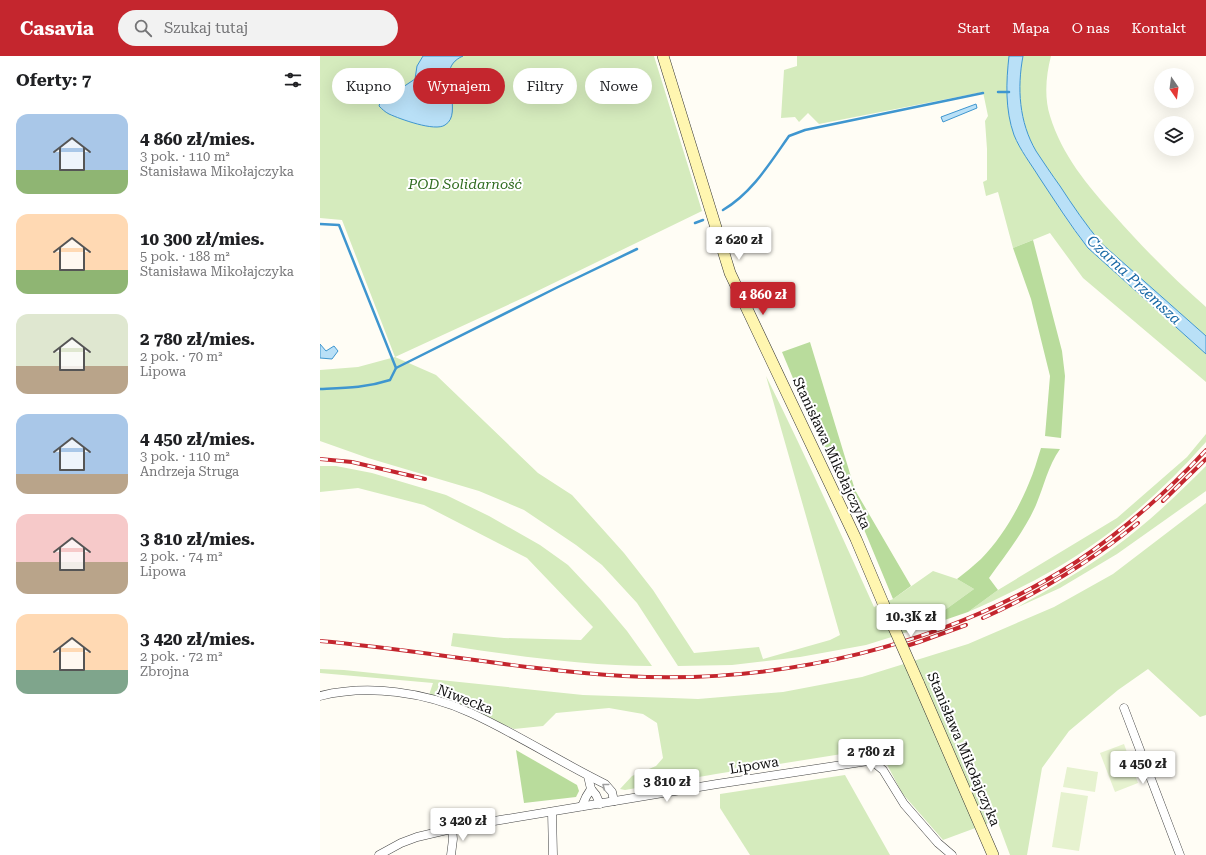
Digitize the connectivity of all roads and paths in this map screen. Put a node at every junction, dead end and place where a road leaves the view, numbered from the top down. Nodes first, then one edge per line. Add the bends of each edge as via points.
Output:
1 (663, 56) edge
2 (320, 696) edge
3 (1124, 708) dead end
4 (588, 776) junction
5 (591, 789) junction
6 (614, 801) junction
7 (600, 804) junction
8 (582, 806) junction
9 (552, 812) junction
10 (452, 829) junction
11 (379, 855) edge
12 (451, 855) edge
13 (553, 855) edge
14 (952, 855) edge
15 (993, 855) edge
16 (1180, 855) edge

1 - 15 street, Stanisława Mikołajczyka, bridge via 730,273 856,539
2 - 4 street, Niwecka via 346,691 382,692 410,695 443,703 470,712 500,727
3 - 16 street
4 - 5 street
6 -> 4 street, Niwecka via 612,792 605,784
5 - 7 street
5 - 8 street
6 - 7 street, Lipowa
6 - 14 street, Lipowa via 872,761 883,770 904,804
7 - 8 street, Lipowa
8 - 9 street, Lipowa
9 - 10 street, Lipowa
9 - 13 street
10 - 11 street, Lipowa via 416,837
10 - 12 street

